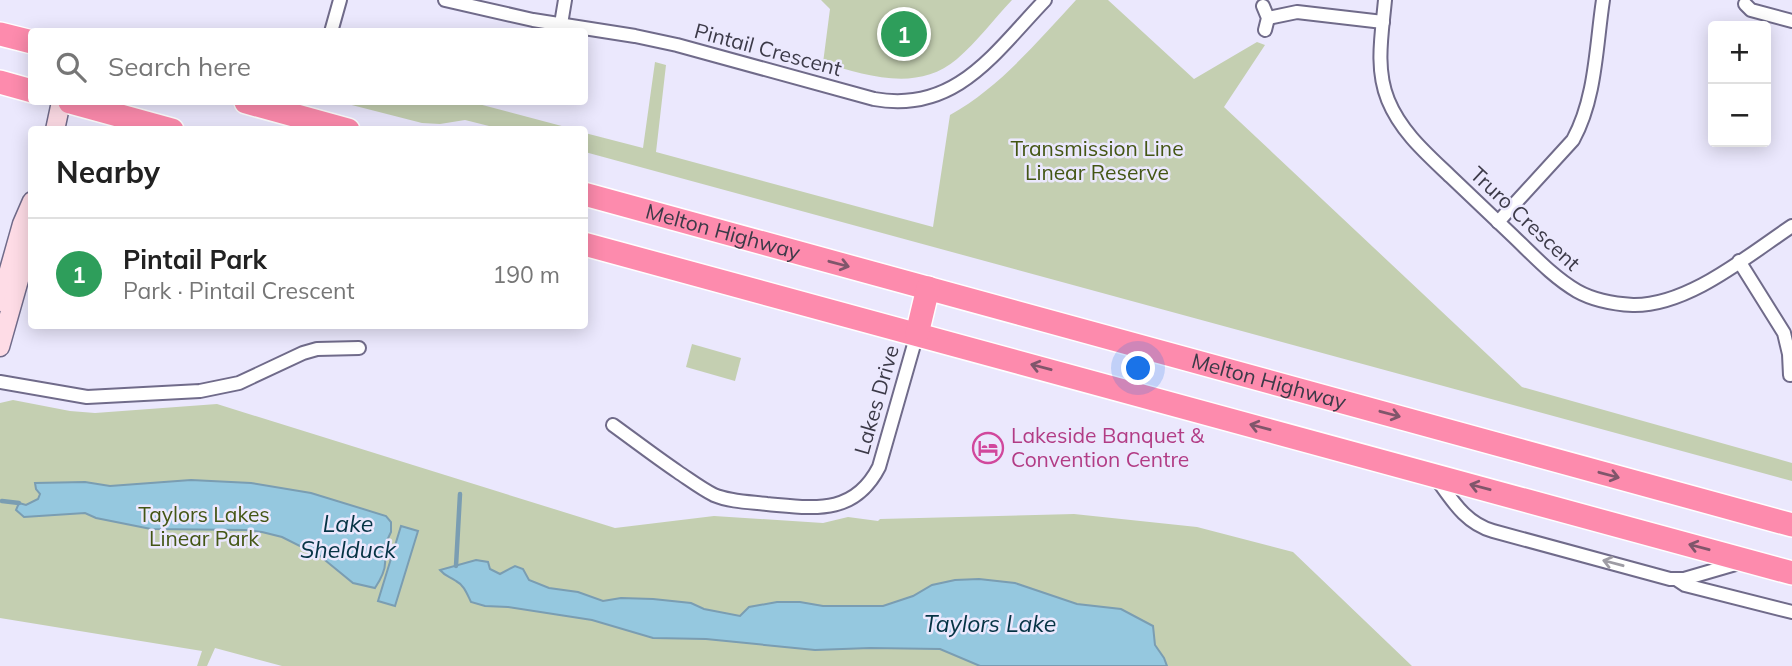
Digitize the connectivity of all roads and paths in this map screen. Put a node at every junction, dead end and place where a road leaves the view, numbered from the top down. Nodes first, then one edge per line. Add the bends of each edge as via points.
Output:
1 (340, 0) edge
2 (445, 0) edge
3 (565, 0) edge
4 (1045, 0) edge
5 (1385, 0) edge
6 (1603, 0) edge
7 (1745, 4) dead end
8 (1265, 18) dead end
9 (1792, 21) edge
10 (1383, 22) junction
11 (561, 24) junction
12 (332, 28) edge
13 (586, 28) edge
14 (588, 28) edge
15 (0, 34) edge
16 (28, 41) edge
17 (0, 82) edge
18 (28, 90) edge
19 (60, 105) edge
20 (81, 105) edge
21 (257, 105) edge
22 (307, 118) edge
23 (56, 126) edge
24 (157, 126) edge
25 (334, 126) edge
26 (588, 195) edge
27 (28, 210) edge
28 (1498, 222) junction
29 (1792, 226) edge
30 (28, 242) edge
31 (588, 245) edge
32 (1739, 261) junction
33 (7, 284) edge
34 (928, 288) junction
35 (0, 302) edge
36 (917, 334) junction
37 (0, 347) edge
38 (359, 348) dead end
39 (1790, 375) dead end
40 (0, 382) edge
41 (613, 425) dead end
42 (1434, 475) junction
43 (1792, 517) edge
44 (1768, 518) junction
45 (1792, 525) edge
46 (1750, 561) junction
47 (1791, 574) edge
48 (1676, 579) junction
49 (1792, 612) edge

1 - 12 street
2 - 11 street, Pintail Crescent
3 - 11 street
4 - 14 street, Pintail Crescent via 967,79 930,99 903,103
5 - 10 street, Truro Crescent
6 - 28 street via 1589,97 1578,130
7 - 9 street via 1751,10
8 - 10 street via 1297,12
10 - 28 street, Truro Crescent via 1381,71 1394,112 1418,145
11 - 13 street, Pintail Crescent
15 - 16 highway
17 - 18 highway
19 - 23 street
20 - 24 highway
21 - 22 highway
22 - 25 highway
26 -> 34 highway, Melton Highway
27 - 33 street
28 - 32 street, Truro Crescent via 1561,281 1592,298 1624,304 1672,300
29 - 32 street, Truro Crescent
30 - 33 street
31 - 36 highway
32 - 39 street via 1784,333
33 - 35 street
33 - 37 street
34 - 36 highway
34 -> 44 highway, Melton Highway
36 - 41 street, Lakes Drive via 879,467 860,493 839,504 805,507 718,497
42 -> 36 highway
38 - 40 street via 317,349 239,383 200,391 87,397
46 -> 42 highway
48 -> 42 street via 1483,528 1461,512
43 - 44 street
44 - 45 highway, Melton Highway
46 - 47 highway
46 - 48 street
48 - 49 street

